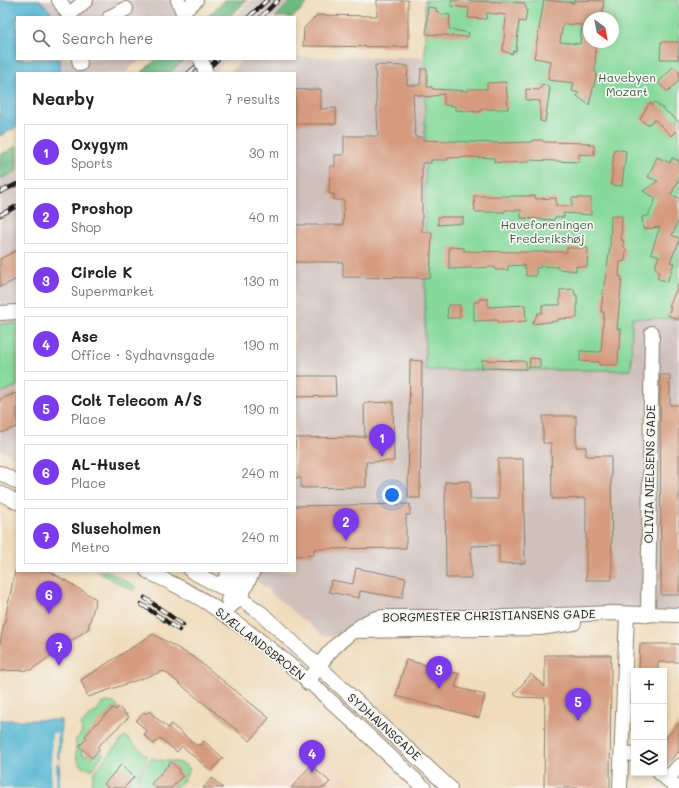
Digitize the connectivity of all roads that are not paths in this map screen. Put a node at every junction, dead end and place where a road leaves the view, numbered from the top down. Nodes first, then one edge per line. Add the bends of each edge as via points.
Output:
1 (60, 0) edge
2 (86, 0) edge
3 (196, 0) edge
4 (126, 9) dead end
5 (182, 10) edge
6 (70, 16) edge
7 (112, 16) edge
8 (201, 60) edge
9 (206, 72) edge
10 (16, 312) edge
11 (0, 313) edge
12 (652, 332) dead end
13 (0, 473) edge
14 (16, 481) edge
15 (0, 493) edge
16 (16, 501) edge
17 (149, 572) edge
18 (193, 572) edge
19 (229, 572) edge
20 (242, 572) edge
21 (252, 572) edge
22 (217, 584) junction
23 (236, 595) junction
24 (222, 613) junction
25 (627, 615) junction
26 (648, 615) junction
27 (679, 615) edge
28 (318, 666) junction
29 (308, 682) junction
30 (628, 754) edge
31 (679, 766) edge
32 (667, 774) edge
33 (664, 776) edge
34 (424, 788) edge
35 (450, 788) edge
36 (620, 788) edge
37 (678, 788) edge

1 - 6 street
2 - 6 street
3 - 5 street
4 - 7 street
8 - 9 street, bridge
10 - 11 street
12 - 26 street, OLIVIA NIELSENS GADE
13 - 14 street
15 - 16 street
17 - 24 street, SJÆLLANDSBROEN
18 - 22 street, SJÆLLANDSBROEN
19 - 22 street via 222,584
20 - 23 street
21 - 23 street
22 - 23 street, SJÆLLANDSBROEN
23 - 24 street
23 - 28 street, SJÆLLANDSBROEN via 276,625
24 - 29 street, SJÆLLANDSBROEN
25 - 26 street, BORGMESTER CHRISTIANSENS GADE
25 - 28 street, BORGMESTER CHRISTIANSENS GADE via 612,613 370,619 337,643
25 - 30 street
26 - 27 street, BORGMESTER CHRISTIANSENS GADE
28 - 29 street, BORGMESTER CHRISTIANSENS GADE
28 - 35 street, SYDHAVNSGADE
29 - 34 street, SYDHAVNSGADE
30 - 36 street
31 - 32 street
33 - 37 street

